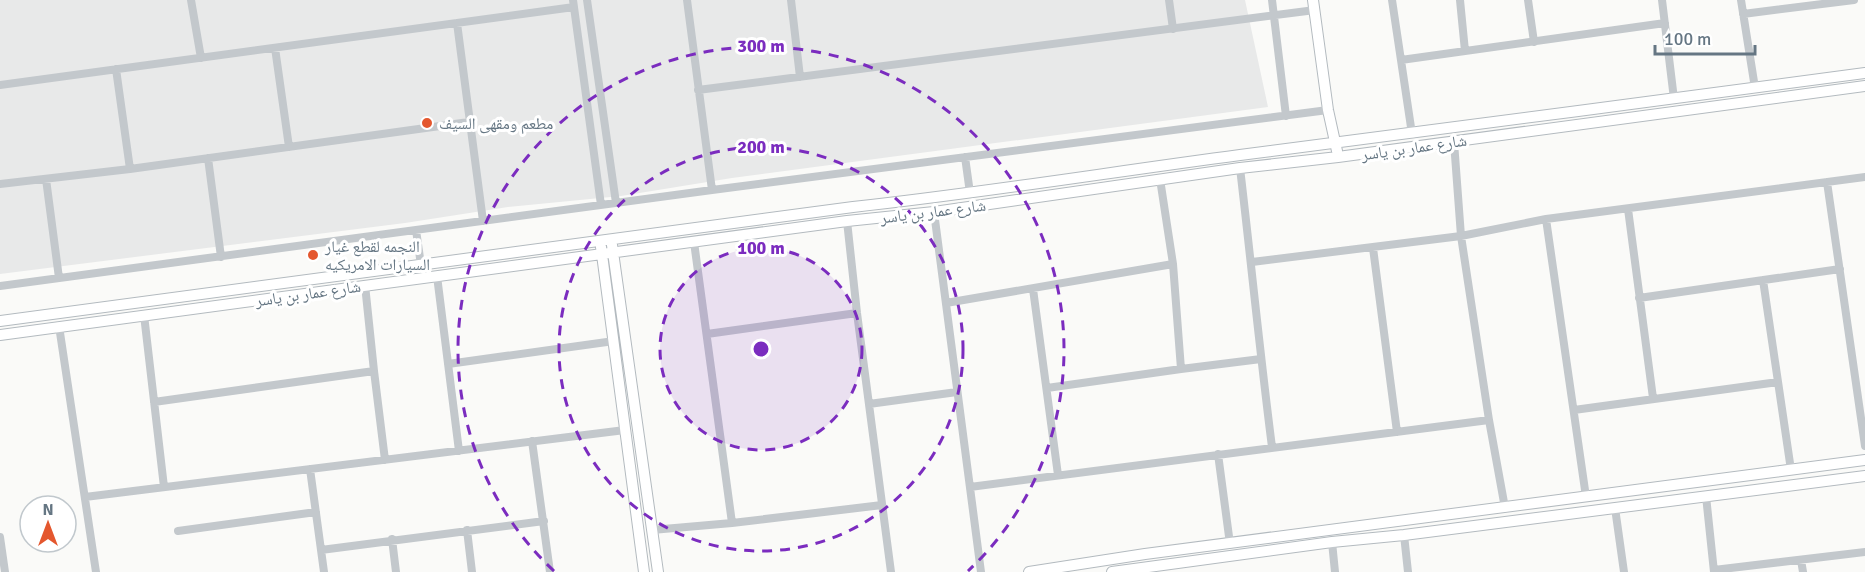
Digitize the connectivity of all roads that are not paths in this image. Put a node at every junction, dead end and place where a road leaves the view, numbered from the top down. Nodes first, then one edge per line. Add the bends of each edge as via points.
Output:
1 (191, 0) edge
2 (587, 0) edge
3 (687, 0) edge
4 (791, 0) edge
5 (1169, 0) edge
6 (1272, 0) edge
7 (1392, 0) edge
8 (1460, 0) edge
9 (1528, 0) edge
10 (1662, 0) edge
11 (1741, 0) edge
12 (1854, 0) edge
13 (574, 3) edge
14 (1808, 3) edge
15 (1314, 5) edge
16 (1743, 14) junction
17 (1275, 15) junction
18 (457, 23) junction
19 (1665, 23) junction
20 (1173, 29) junction
21 (1534, 42) junction
22 (274, 48) junction
23 (1465, 51) junction
24 (201, 58) junction
25 (1401, 60) junction
26 (116, 69) junction
27 (1865, 73) edge
28 (801, 77) junction
29 (0, 85) edge
30 (1865, 86) edge
31 (1755, 88) junction
32 (698, 90) junction
33 (1674, 99) junction
34 (1328, 110) junction
35 (1286, 116) junction
36 (470, 122) junction
37 (1412, 134) junction
38 (1454, 142) junction
39 (1336, 144) junction
40 (289, 147) junction
41 (965, 157) junction
42 (1338, 157) junction
43 (208, 158) junction
44 (1240, 168) junction
45 (130, 169) junction
46 (1865, 177) edge
47 (46, 179) junction
48 (1160, 179) junction
49 (1827, 182) junction
50 (0, 184) edge
51 (712, 190) junction
52 (970, 193) junction
53 (616, 203) junction
54 (601, 205) junction
55 (1628, 208) junction
56 (934, 212) junction
57 (1546, 219) junction
58 (483, 221) junction
59 (847, 221) junction
60 (416, 230) junction
61 (1461, 236) junction
62 (606, 240) junction
63 (694, 242) junction
64 (1373, 248) junction
65 (608, 253) junction
66 (221, 256) junction
67 (1252, 262) junction
68 (1173, 264) junction
69 (421, 265) junction
70 (1840, 269) junction
71 (437, 276) junction
72 (59, 278) junction
73 (1763, 280) junction
74 (365, 285) junction
75 (0, 286) edge
76 (1033, 289) junction
77 (1639, 298) junction
78 (946, 303) junction
79 (857, 313) junction
80 (144, 315) junction
81 (0, 321) edge
82 (59, 326) junction
83 (0, 334) edge
84 (707, 334) junction
85 (614, 342) junction
86 (1261, 359) junction
87 (448, 364) junction
88 (1181, 369) junction
89 (374, 371) junction
90 (1778, 382) junction
91 (1047, 388) junction
92 (957, 392) junction
93 (1653, 398) junction
94 (154, 402) junction
95 (869, 404) junction
96 (1574, 410) junction
97 (1489, 420) junction
98 (625, 430) junction
99 (1397, 432) junction
100 (532, 441) junction
101 (1865, 446) edge
102 (1272, 447) junction
103 (459, 451) junction
104 (1218, 454) junction
105 (385, 460) junction
106 (1865, 460) edge
107 (310, 470) junction
108 (1791, 470) junction
109 (1058, 475) junction
110 (1865, 476) edge
111 (164, 487) junction
112 (970, 487) junction
113 (86, 496) junction
114 (1706, 496) junction
115 (1586, 497) junction
116 (882, 504) junction
117 (1505, 508) junction
118 (1616, 508) junction
119 (316, 512) junction
120 (543, 521) junction
121 (732, 523) junction
122 (467, 530) junction
123 (652, 530) junction
124 (178, 531) dead end
125 (1404, 535) junction
126 (0, 537) edge
127 (392, 539) junction
128 (1332, 542) junction
129 (1230, 544) junction
130 (321, 550) junction
131 (1163, 552) junction
132 (1865, 552) edge
133 (1145, 554) junction
134 (1802, 560) junction
135 (1165, 568) edge
136 (1147, 570) edge
137 (1714, 571) edge
138 (5, 572) edge
139 (96, 572) edge
140 (324, 572) edge
141 (396, 572) edge
142 (472, 572) edge
143 (550, 572) edge
144 (644, 572) edge
145 (658, 572) edge
146 (891, 572) edge
147 (981, 572) edge
148 (1029, 572) edge
149 (1112, 572) edge
150 (1335, 572) edge
151 (1408, 572) edge
152 (1624, 572) edge
153 (1803, 572) edge

1 - 24 street
2 - 53 street
3 - 32 street
4 - 28 street
5 - 20 street
6 - 17 street
7 - 25 street
8 - 23 street
9 - 21 street
10 - 19 street
11 - 16 street
12 - 14 street
13 - 18 street
13 - 54 street
14 - 16 street
15 - 17 street
15 - 34 street
16 - 31 street
17 - 20 street
17 - 35 street
18 - 22 street
18 - 36 street
19 - 21 street
19 - 33 street
20 - 28 street
21 - 23 street
22 - 24 street
22 - 40 street
23 - 25 street
24 - 26 street
25 - 37 street
26 - 29 street
26 - 45 street
27 - 31 street, شارع عمار بن ياسر
28 - 32 street
30 - 38 street, شارع عمار بن ياسر
31 - 33 street, شارع عمار بن ياسر
32 - 51 street
33 - 37 street, شارع عمار بن ياسر
34 - 35 street
34 - 39 street
35 - 41 street
36 - 40 street
36 - 58 street
37 - 39 street, شارع عمار بن ياسر
38 - 42 street, شارع عمار بن ياسر
38 - 61 street
39 - 42 street
39 - 52 street, شارع عمار بن ياسر
40 - 43 street
41 - 51 street
41 - 52 street
42 - 44 street, شارع عمار بن ياسر
43 - 45 street
43 - 66 street
44 - 48 street, شارع عمار بن ياسر
44 - 67 street
45 - 47 street
46 - 49 street
47 - 50 street
47 - 72 street
48 - 56 street, شارع عمار بن ياسر
48 - 68 street
49 - 55 street
49 - 70 street
51 - 53 street
52 - 62 street, شارع عمار بن ياسر
53 - 54 street
54 - 58 street
55 - 57 street
55 - 77 street
56 - 59 street, شارع عمار بن ياسر
56 - 78 street
57 - 61 street
57 - 96 street
58 - 60 street
59 - 63 street, شارع عمار بن ياسر
59 - 79 street
60 - 66 street
60 - 69 street
61 - 64 street
61 - 97 street
62 - 65 street
62 - 69 street, شارع عمار بن ياسر
63 - 65 street, شارع عمار بن ياسر
63 - 84 street
64 - 67 street
64 - 99 street
65 - 71 street, شارع عمار بن ياسر
65 - 85 street
65 - 123 street
66 - 72 street
67 - 86 street
68 - 76 street
68 - 88 street
69 - 81 street, شارع عمار بن ياسر
70 - 73 street
70 - 101 street
71 - 74 street, شارع عمار بن ياسر
71 - 87 street
72 - 75 street
73 - 77 street
73 - 90 street
74 - 80 street, شارع عمار بن ياسر
74 - 89 street
76 - 78 street
76 - 91 street
77 - 93 street
78 - 92 street
79 - 84 street
79 - 95 street
80 - 82 street, شارع عمار بن ياسر
80 - 94 street
82 - 83 street, شارع عمار بن ياسر
82 - 113 street
84 - 121 street
85 - 87 street
85 - 98 street
86 - 88 street
86 - 102 street
87 - 103 street
88 - 91 street
89 - 94 street
89 - 105 street
90 - 93 street
90 - 108 street
91 - 109 street
92 - 95 street
92 - 112 street
93 - 96 street
94 - 111 street
95 - 116 street
96 - 115 street
97 - 99 street
97 - 117 street
98 - 100 street
98 - 144 street
99 - 102 street
100 - 103 street
100 - 120 street
102 - 104 street
103 - 105 street
104 - 109 street
104 - 129 street
105 - 107 street
106 - 108 street
107 - 111 street
107 - 119 street
108 - 115 street
109 - 112 street
110 - 114 street
111 - 113 street
112 - 147 street
113 - 139 street
114 - 118 street
114 - 137 street
115 - 117 street
116 - 121 street
116 - 146 street
117 - 129 street
118 - 125 street
118 - 152 street
119 - 124 street
119 - 130 street
120 - 122 street
120 - 143 street
121 - 123 street
122 - 127 street
122 - 142 street
123 - 145 street
125 - 128 street
125 - 151 street
126 - 138 street
127 - 130 street
127 - 141 street
128 - 135 street
128 - 150 street
129 - 131 street
130 - 140 street
131 - 133 street
131 - 135 street
132 - 134 street
133 - 136 street
133 - 148 street
134 - 137 street
134 - 153 street
135 - 136 street
136 - 149 street

